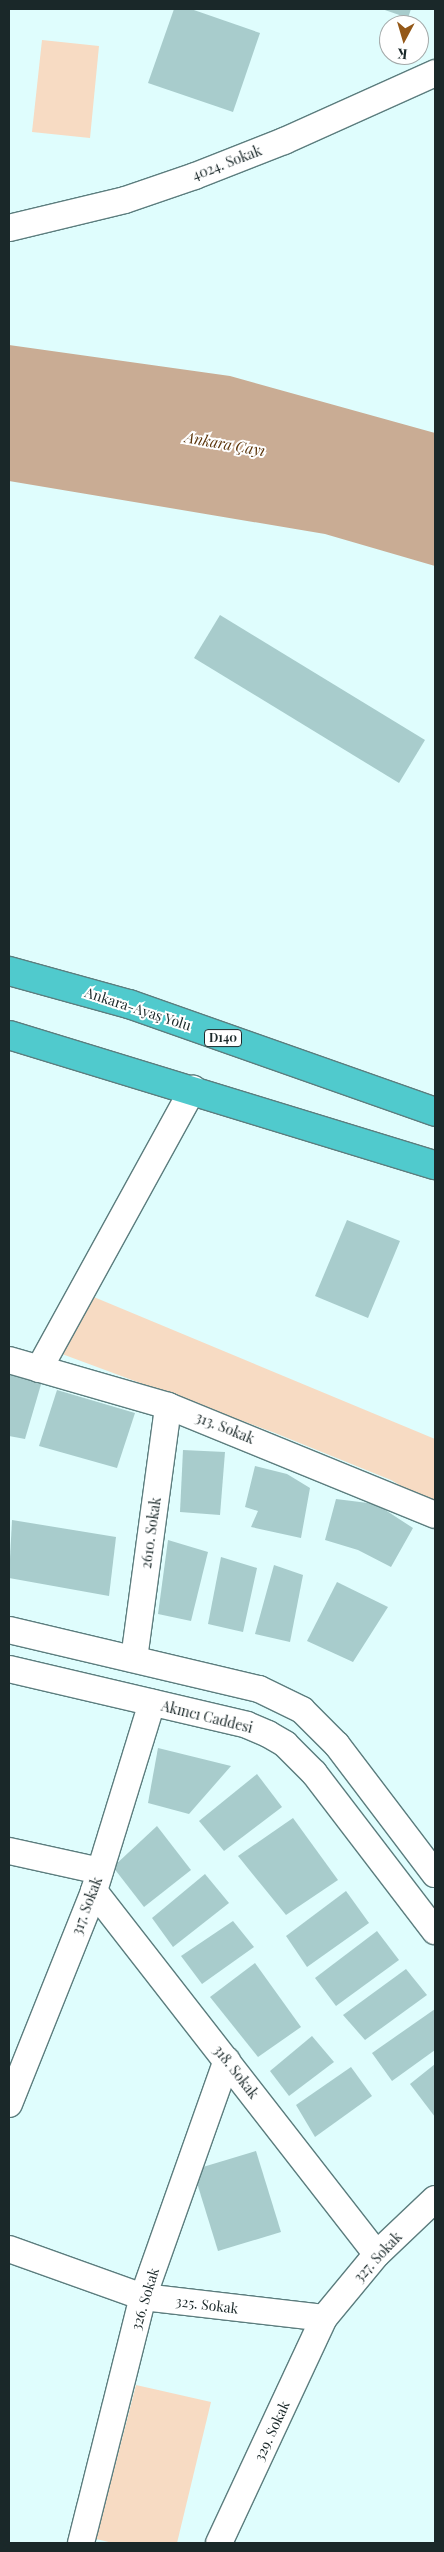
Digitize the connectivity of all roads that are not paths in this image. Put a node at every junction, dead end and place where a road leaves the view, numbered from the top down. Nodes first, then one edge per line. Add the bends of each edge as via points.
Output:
1 (435, 73) edge
2 (9, 228) edge
3 (9, 970) edge
4 (9, 1035) edge
5 (193, 1089) junction
6 (435, 1112) edge
7 (435, 1165) edge
8 (9, 1360) edge
9 (39, 1368) junction
10 (168, 1406) junction
11 (435, 1515) edge
12 (9, 1630) edge
13 (134, 1660) junction
14 (9, 1669) edge
15 (152, 1703) junction
16 (9, 1851) edge
17 (431, 1859) edge
18 (97, 1881) junction
19 (435, 1931) edge
20 (227, 2060) junction
21 (9, 2104) edge
22 (435, 2199) edge
23 (9, 2249) edge
24 (378, 2254) junction
25 (143, 2297) junction
26 (324, 2318) junction
27 (81, 2543) edge
28 (219, 2543) edge

1 - 2 street, 4024. Sokak via 284,141 195,176 125,200
3 - 6 highway, Ankara-Ayaş Yolu / D140 via 129,1004
4 - 5 highway
5 - 7 highway
5 - 9 street
8 - 9 street, 313. Sokak
9 - 10 street, 313. Sokak
10 - 11 street, 313. Sokak
10 - 13 street, 2610. Sokak
12 - 13 street
13 - 17 street via 259,1689 302,1710 338,1745
14 - 15 street, Akıncı Caddesi
15 - 18 street, 317. Sokak
15 - 19 street, Akıncı Caddesi via 246,1725 285,1744 314,1773
16 - 18 street
18 - 20 street, 318. Sokak
18 - 21 street, 317. Sokak
20 - 24 street, 318. Sokak
20 - 25 street, 326. Sokak
22 - 24 street, 327. Sokak
23 - 25 street, 325. Sokak
24 - 26 street, 327. Sokak
25 - 26 street, 325. Sokak
25 - 27 street, 326. Sokak
26 - 28 street, 329. Sokak

